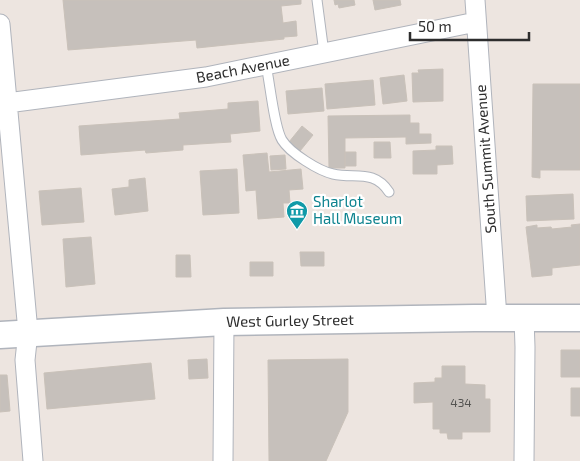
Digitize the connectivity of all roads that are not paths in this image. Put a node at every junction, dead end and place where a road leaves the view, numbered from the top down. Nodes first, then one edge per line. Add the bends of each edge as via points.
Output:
1 (317, 0) edge
2 (475, 0) edge
3 (476, 22) junction
4 (0, 24) edge
5 (324, 53) junction
6 (266, 65) junction
7 (7, 104) junction
8 (389, 192) dead end
9 (497, 318) junction
10 (524, 318) junction
11 (580, 318) edge
12 (224, 322) junction
13 (28, 332) junction
14 (0, 335) edge
15 (34, 461) edge
16 (223, 461) edge
17 (524, 461) edge

1 - 5 lane
2 - 3 street, South Summit Avenue
3 - 5 street, Beach Avenue
3 - 9 street, South Summit Avenue
4 - 7 street
5 - 6 street, Beach Avenue
6 - 7 street, Beach Avenue via 206,78
6 - 8 lane via 278,131 283,142 317,169 334,174 365,175 383,183
7 - 13 street
9 - 10 main road, West Gurley Street
9 - 12 main road, West Gurley Street
10 - 11 main road, West Gurley Street
10 - 17 street
12 - 13 main road, West Gurley Street
12 - 16 street
13 - 14 main road, West Gurley Street
13 - 15 street via 25,360

